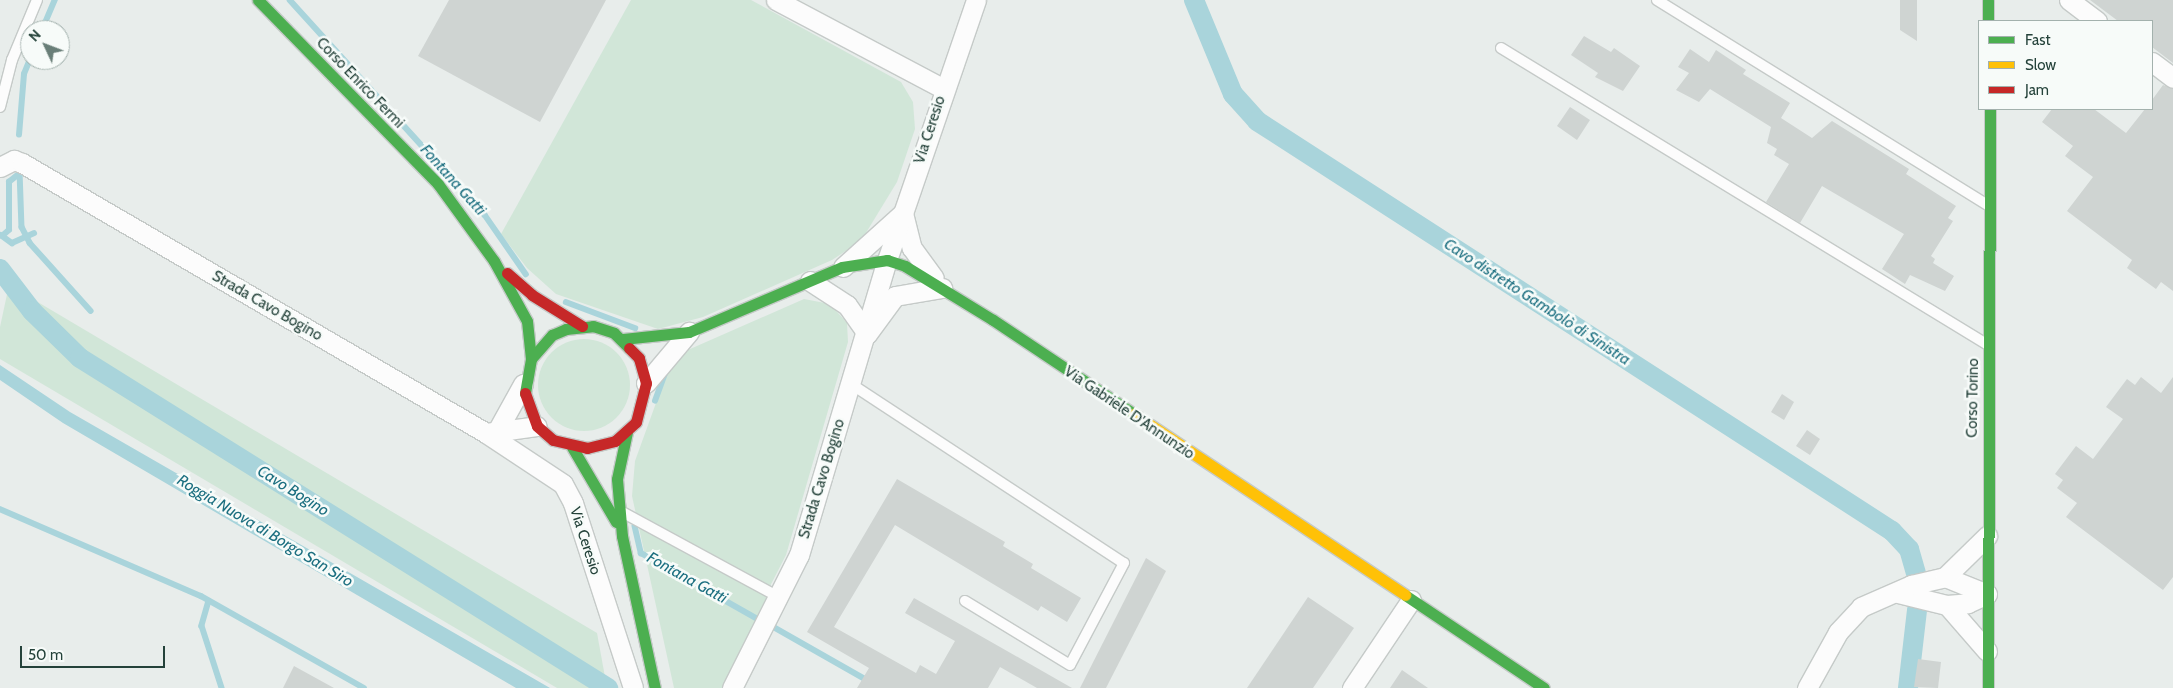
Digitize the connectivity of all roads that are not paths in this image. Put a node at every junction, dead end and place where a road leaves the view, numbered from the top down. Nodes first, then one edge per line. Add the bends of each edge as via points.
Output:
1 (37, 0) edge
2 (258, 0) edge
3 (776, 0) edge
4 (976, 0) edge
5 (1656, 0) edge
6 (1988, 0) edge
7 (2068, 0) edge
8 (1988, 20) edge
9 (2096, 20) edge
10 (1501, 48) dead end
11 (2153, 63) edge
12 (2173, 78) edge
13 (944, 89) junction
14 (0, 107) edge
15 (1990, 110) edge
16 (1, 162) edge
17 (1990, 207) junction
18 (903, 213) junction
19 (887, 260) junction
20 (494, 261) junction
21 (842, 267) junction
22 (810, 281) junction
23 (944, 288) junction
24 (582, 326) junction
25 (689, 332) junction
26 (867, 334) junction
27 (623, 339) junction
28 (1989, 346) junction
29 (531, 358) junction
30 (524, 383) junction
31 (646, 383) junction
32 (851, 384) junction
33 (537, 426) junction
34 (492, 432) junction
35 (627, 432) junction
36 (572, 447) junction
37 (620, 511) junction
38 (622, 536) junction
39 (1987, 536) junction
40 (1945, 577) junction
41 (1898, 593) junction
42 (1987, 594) junction
43 (777, 596) junction
44 (1411, 600) junction
45 (965, 601) dead end
46 (1947, 605) junction
47 (1986, 651) junction
48 (632, 688) edge
49 (655, 688) edge
50 (732, 688) edge
51 (1352, 688) edge
52 (1544, 688) edge
53 (1807, 688) edge
54 (1988, 688) edge

1 - 14 lane via 12,60
2 - 20 main road, Corso Enrico Fermi via 438,184
3 - 13 street
4 - 13 street, Via Ceresio
5 - 17 lane
6 - 8 main road
7 - 9 street
10 - 28 lane
11 - 12 street
13 - 18 street, Via Ceresio
15 - 17 main road, Corso Torino
16 - 34 street, Strada Cavo Bogino via 22,163
17 - 28 main road, Corso Torino
18 - 19 street, Via Ceresio
18 - 21 street
18 - 23 street via 912,248
19 - 21 main road
19 - 23 main road, Via Gabriele D'Annunzio
19 - 26 street, Strada Cavo Bogino
20 - 24 main road, Corso Enrico Fermi via 532,295
20 - 29 main road, Corso Enrico Fermi via 527,321
21 - 22 main road
22 - 25 main road
22 - 26 street via 847,305
23 - 26 street via 894,296
23 - 44 main road, Via Gabriele D'Annunzio
24 - 27 main road via 604,328
24 - 29 main road via 552,336
25 - 27 main road
25 - 31 street
26 - 32 street, Strada Cavo Bogino
27 - 31 main road via 639,358
28 - 39 main road, Corso Torino
29 - 30 main road
30 - 33 main road via 526,406
30 - 34 street
31 - 35 main road via 642,410
32 - 43 street, Strada Cavo Bogino via 799,555
32 - 45 lane via 1124,563 1070,665
33 - 34 street
33 - 36 main road via 553,440
34 - 48 street, Via Ceresio via 563,484
35 - 36 main road via 601,446
35 - 37 main road via 617,479
36 - 38 main road
37 - 38 main road
37 - 43 lane
38 - 49 main road
39 - 40 street
39 - 42 main road, Corso Torino
40 - 41 street via 1911,585
40 - 42 street
41 - 46 street
41 - 53 street via 1861,607 1848,619
42 - 46 street via 1968,603
42 - 47 main road, Corso Torino
43 - 50 street, Strada Cavo Bogino
44 - 51 street
44 - 52 main road, Via Gabriele D'Annunzio
46 - 47 street
47 - 54 main road, Corso Torino

